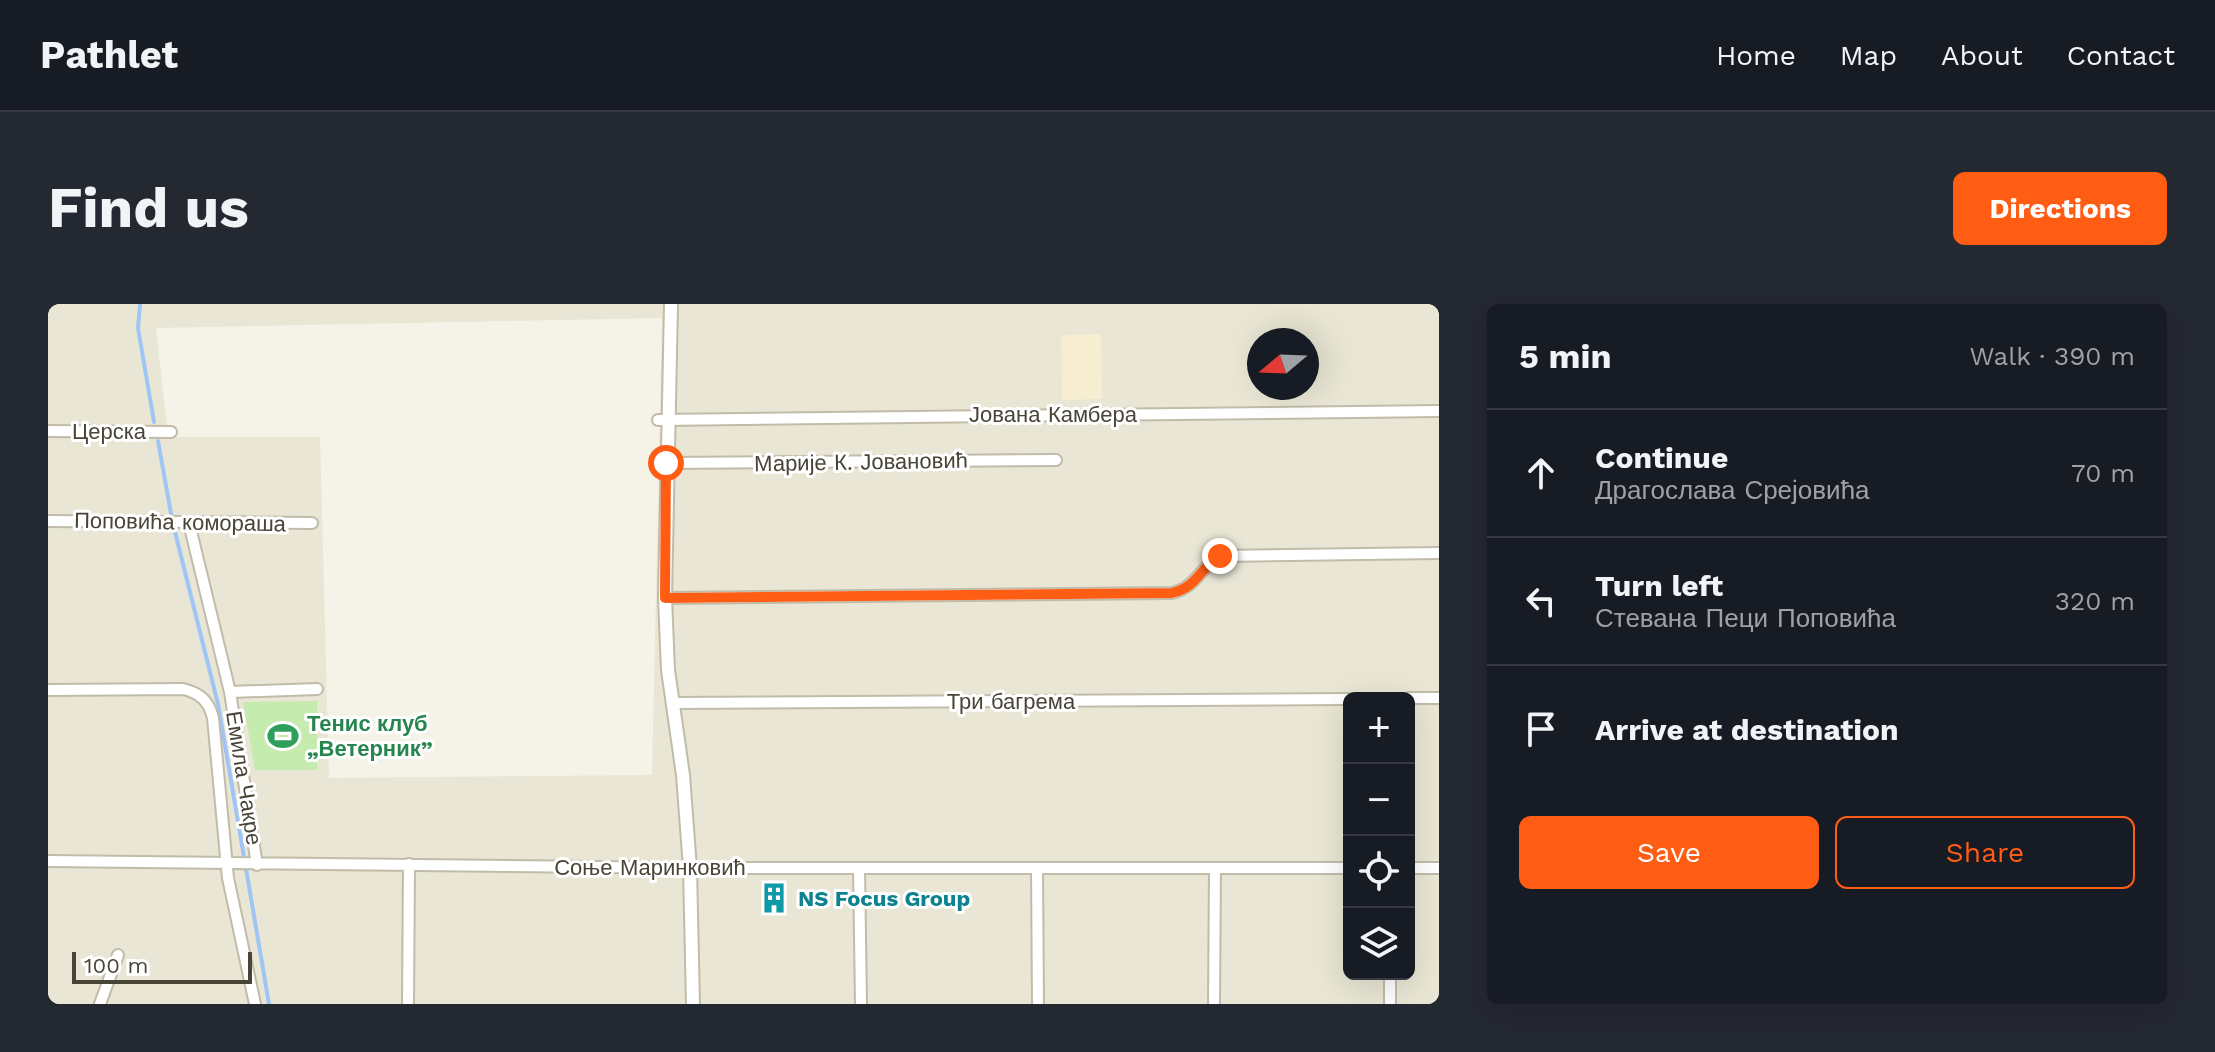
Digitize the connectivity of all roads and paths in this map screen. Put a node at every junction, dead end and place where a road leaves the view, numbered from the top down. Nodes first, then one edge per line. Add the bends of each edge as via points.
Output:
1 (671, 304) edge
2 (1439, 411) edge
3 (662, 419) junction
4 (48, 431) edge
5 (171, 432) dead end
6 (1056, 460) dead end
7 (666, 463) junction
8 (48, 521) edge
9 (189, 523) junction
10 (312, 523) dead end
11 (1439, 553) edge
12 (665, 598) junction
13 (317, 689) dead end
14 (48, 690) edge
15 (230, 692) junction
16 (1415, 698) edge
17 (1439, 698) edge
18 (1343, 699) edge
19 (673, 703) junction
20 (48, 861) edge
21 (227, 864) junction
22 (409, 864) junction
23 (257, 865) junction
24 (690, 868) junction
25 (859, 868) junction
26 (1037, 868) junction
27 (1215, 868) junction
28 (1343, 868) edge
29 (1415, 868) edge
30 (1439, 868) edge
31 (118, 955) dead end
32 (1390, 980) edge
33 (100, 1004) edge
34 (255, 1004) edge
35 (408, 1004) edge
36 (693, 1004) edge
37 (861, 1004) edge
38 (1038, 1004) edge
39 (1214, 1004) edge
40 (1390, 1004) edge

1 - 3 street
2 - 3 street, Јована Камбера
3 - 7 street
4 - 5 street, Церска
6 - 7 street, Марије К. Јовановић
7 - 12 street
8 - 9 street, Поповића комораша
9 - 10 street, Поповића комораша
9 - 15 street, Емила Чакре
11 - 12 street via 1233,554 1211,561 1197,582 1172,593
12 - 19 street
13 - 15 street, Емила Чакре
14 - 21 street, Емила Чакре via 183,689 204,699 213,718
15 - 23 street, Емила Чакре
16 - 17 street
18 - 19 street, Три багрема
19 - 24 street
20 - 21 street, Соње Маринковић
21 - 23 street, Соње Маринковић
21 - 34 street, Емила Чакре
22 - 23 street, Соње Маринковић
22 - 24 street, Соње Маринковић
22 - 35 street
24 - 25 street, Соње Маринковић
24 - 36 street
25 - 26 street, Соње Маринковић
25 - 37 street
26 - 27 street, Соње Маринковић
26 - 38 street
27 - 28 street, Соње Маринковић
27 - 39 street
29 - 30 street
31 - 33 street
32 - 40 street

